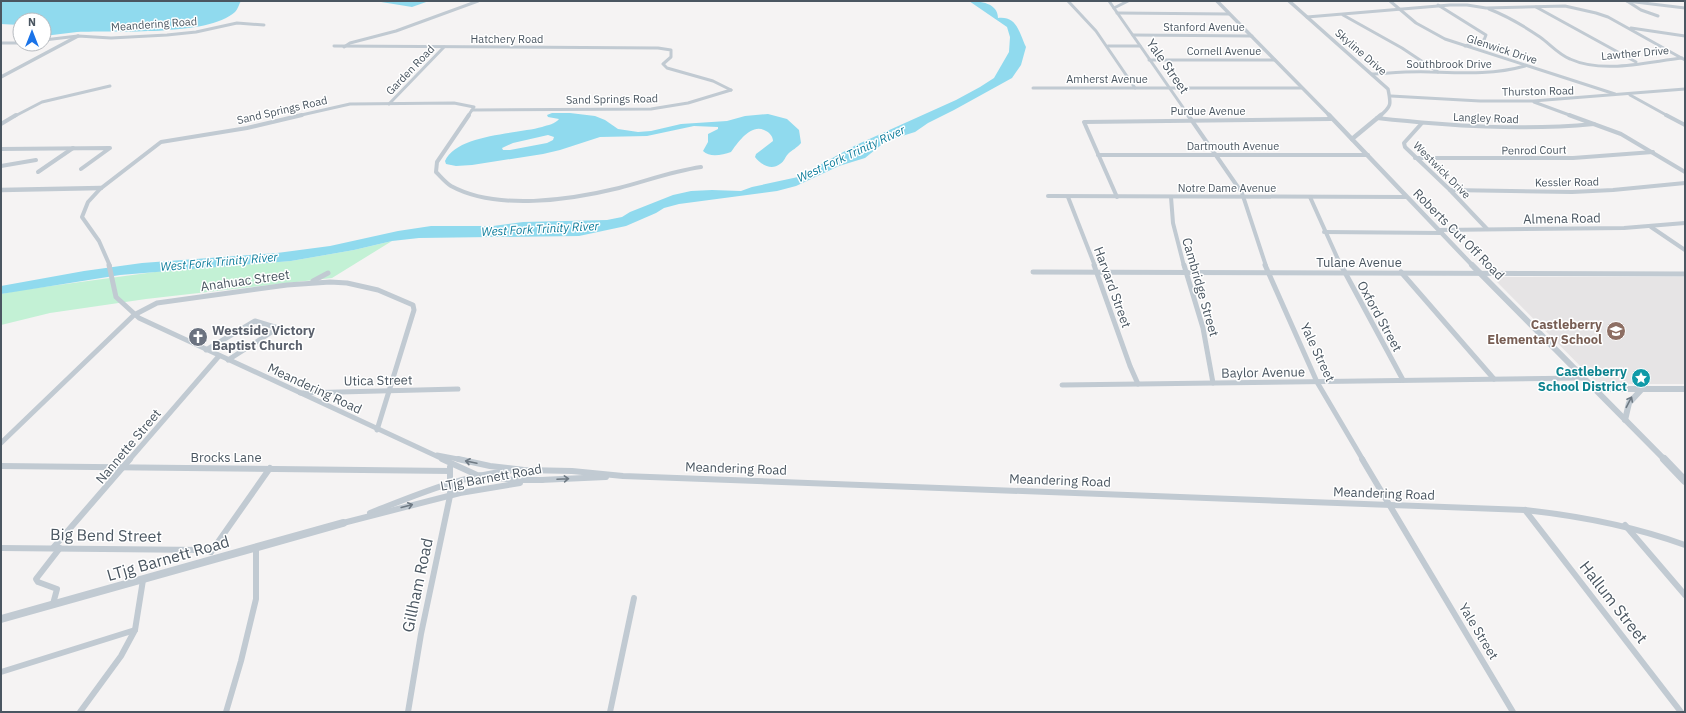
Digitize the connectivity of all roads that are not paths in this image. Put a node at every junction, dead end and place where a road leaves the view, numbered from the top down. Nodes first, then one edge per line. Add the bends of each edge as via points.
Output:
1 (478, 1) edge
2 (1068, 1) edge
3 (1109, 1) edge
4 (1128, 1) edge
5 (1218, 1) edge
6 (1289, 1) edge
7 (1390, 1) edge
8 (1454, 1) edge
9 (1627, 2) edge
10 (1459, 4) junction
11 (1437, 5) junction
12 (1535, 6) junction
13 (1114, 8) junction
14 (1398, 8) junction
15 (1486, 8) junction
16 (1685, 8) edge
17 (1118, 13) junction
18 (1229, 14) junction
19 (1342, 14) junction
20 (1658, 16) dead end
21 (1307, 17) junction
22 (264, 24) dead end
23 (1628, 27) junction
24 (1132, 35) junction
25 (78, 36) junction
26 (1252, 36) junction
27 (1685, 36) edge
28 (52, 39) edge
29 (1, 43) edge
30 (12, 43) edge
31 (334, 46) dead end
32 (1108, 46) junction
33 (1140, 46) junction
34 (1465, 46) junction
35 (343, 47) junction
36 (444, 47) junction
37 (670, 50) joint
38 (1684, 59) edge
39 (1149, 60) junction
40 (1275, 60) junction
41 (1637, 63) junction
42 (1525, 66) junction
43 (1439, 73) junction
44 (1372, 74) junction
45 (1, 77) edge
46 (110, 86) dead end
47 (1033, 88) dead end
48 (1135, 88) junction
49 (1169, 88) junction
50 (1301, 88) junction
51 (1685, 89) edge
52 (1628, 94) junction
53 (1618, 95) junction
54 (1391, 96) junction
55 (1532, 101) junction
56 (389, 104) junction
57 (472, 110) junction
58 (1377, 118) junction
59 (1331, 119) junction
60 (1685, 119) edge
61 (1191, 120) junction
62 (1677, 120) junction
63 (1422, 123) junction
64 (1, 124) edge
65 (1594, 124) junction
66 (1685, 125) edge
67 (1352, 139) junction
68 (162, 142) joint
69 (74, 148) junction
70 (1, 149) edge
71 (1653, 152) junction
72 (1098, 155) junction
73 (1215, 155) junction
74 (1368, 155) junction
75 (1414, 158) junction
76 (36, 160) dead end
77 (1, 166) edge
78 (701, 167) dead end
79 (81, 169) dead end
80 (38, 172) dead end
81 (1685, 172) edge
82 (1685, 183) edge
83 (101, 188) junction
84 (1, 190) edge
85 (1450, 190) junction
86 (1048, 196) dead end
87 (1068, 197) junction
88 (1117, 197) junction
89 (1171, 197) junction
90 (1244, 197) junction
91 (1310, 197) junction
92 (1406, 197) junction
93 (1685, 223) edge
94 (1651, 227) junction
95 (1487, 229) junction
96 (1441, 231) junction
97 (1324, 232) junction
98 (1685, 250) edge
99 (1033, 272) dead end
100 (1097, 272) junction
101 (1187, 272) junction
102 (1269, 272) junction
103 (1401, 272) junction
104 (328, 273) dead end
105 (1344, 273) junction
106 (1483, 273) junction
107 (1685, 274) edge
108 (309, 282) junction
109 (134, 314) junction
110 (206, 350) junction
111 (219, 356) junction
112 (228, 360) junction
113 (1583, 378) junction
114 (1494, 379) junction
115 (1403, 380) junction
116 (1317, 382) junction
117 (1213, 383) junction
118 (1138, 384) junction
119 (1062, 385) dead end
120 (458, 389) dead end
121 (1594, 389) junction
122 (1642, 389) junction
123 (1685, 389) edge
124 (390, 391) junction
125 (299, 393) junction
126 (1625, 420) junction
127 (377, 430) junction
128 (1, 443) edge
129 (431, 454) junction
130 (1, 466) edge
131 (124, 467) junction
132 (450, 467) junction
133 (270, 468) junction
134 (524, 470) junction
135 (477, 475) junction
136 (623, 476) junction
137 (542, 480) junction
138 (1685, 481) edge
139 (450, 482) junction
140 (450, 496) junction
141 (1388, 504) junction
142 (1525, 510) junction
143 (343, 523) junction
144 (1625, 525) junction
145 (1685, 545) edge
146 (1, 548) edge
147 (56, 548) junction
148 (256, 548) junction
149 (213, 555) junction
150 (143, 580) junction
151 (1685, 595) edge
152 (634, 598) dead end
153 (53, 604) junction
154 (1, 619) edge
155 (135, 630) junction
156 (1, 672) edge
157 (80, 712) edge
158 (226, 712) edge
159 (408, 712) edge
160 (610, 712) edge
161 (1513, 712) edge
162 (1681, 712) edge

1 - 35 street, Hatchery Road
2 - 32 street
3 - 13 street, Yale Street
4 - 13 street
5 - 18 street, Roberts Cut Off Road
6 - 21 street, Skyline Drive
7 - 14 street, Glenwick Drive
8 - 10 street
9 - 16 street
9 - 20 street
10 - 11 street
10 - 15 street
11 - 14 street
11 - 34 street via 1486,35 1484,40
12 - 15 street
12 - 23 street via 1565,6 1596,13
12 - 41 street
13 - 17 street, Yale Street
14 - 19 street
14 - 34 street, Glenwick Drive via 1427,30
15 - 41 street, Lawther Drive via 1520,25 1572,61 1596,66
17 - 18 street
17 - 24 street, Yale Street
18 - 26 street, Roberts Cut Off Road
19 - 21 street
19 - 43 street via 1402,48
21 - 44 street, Skyline Drive
22 - 25 street, Meandering Road via 237,24 142,37
23 - 27 street
23 - 38 street
24 - 26 street, Stanford Avenue
24 - 33 street, Yale Street
25 - 28 street, Meandering Road
25 - 45 street
26 - 40 street, Roberts Cut Off Road
29 - 30 street
31 - 35 street, Hatchery Road
32 - 33 street
32 - 48 street
33 - 39 street, Yale Street
34 - 42 street, Glenwick Drive
35 - 36 street, Hatchery Road
36 - 37 street, Hatchery Road via 638,47
36 - 56 street, Garden Road
37 - 57 street, Sand Springs Road via 671,57 663,64 667,68 713,80 731,90 688,103 651,109
38 - 41 street, Lawther Drive
39 - 40 street, Cornell Avenue
39 - 49 street, Yale Street
40 - 50 street, Roberts Cut Off Road
42 - 43 street, Southbrook Drive via 1511,71 1483,74
42 - 53 street, Glenwick Drive
43 - 44 street, Southbrook Drive
44 - 54 street, Skyline Drive via 1384,84
46 - 64 street via 54,98 32,106
47 - 48 street, Amherst Avenue
48 - 49 street, Amherst Avenue
49 - 50 street, Amherst Avenue
49 - 61 street, Yale Street
50 - 59 street, Roberts Cut Off Road
51 - 52 street, Thurston Road
52 - 53 street, Thurston Road
52 - 62 street
53 - 55 street, Thurston Road
54 - 55 street, Thurston Road
54 - 58 street via 1388,109
55 - 65 street
56 - 57 street, Sand Springs Road via 454,103 474,106
56 - 68 street, Sand Springs Road via 341,105 247,128
57 - 78 street via 441,155 436,172 450,187 468,194 506,200 566,198 617,189
58 - 63 street, Langley Road
58 - 67 street
59 - 61 street, Purdue Avenue
59 - 67 street, Roberts Cut Off Road
60 - 62 street
61 - 72 street, Purdue Avenue via 1084,122
61 - 73 street, Yale Street
62 - 66 street
63 - 65 street, Langley Road via 1496,128 1568,128
63 - 75 street, Westwick Drive via 1404,143
65 - 71 street via 1621,134
67 - 74 street, Roberts Cut Off Road
68 - 83 street, Meandering Road
69 - 70 street
69 - 79 street via 110,148
69 - 80 street
71 - 75 street, Penrod Court via 1573,158
71 - 81 street
72 - 73 street, Dartmouth Avenue
72 - 88 street
73 - 74 street, Dartmouth Avenue
73 - 90 street, Yale Street
74 - 92 street, Roberts Cut Off Road
75 - 85 street, Westwick Drive
76 - 77 street
82 - 85 street, Kessler Road via 1572,192
83 - 84 street
83 - 109 street, Meandering Road via 88,202 82,216 102,246 116,287 116,297
85 - 95 street, Westwick Drive
86 - 87 street, Notre Dame Avenue
87 - 88 street, Notre Dame Avenue
87 - 100 street, Harvard Street
88 - 89 street, Notre Dame Avenue
89 - 90 street, Notre Dame Avenue
89 - 101 street, Cambridge Street via 1173,228
90 - 91 street, Notre Dame Avenue
90 - 102 street, Yale Street
91 - 92 street, Notre Dame Avenue
91 - 97 street, Oxford Street
92 - 96 street, Roberts Cut Off Road
93 - 94 street, Almena Road
94 - 95 street, Almena Road
94 - 98 street
95 - 96 street, Almena Road
96 - 97 street, Almena Road
96 - 106 street, Roberts Cut Off Road
97 - 105 street, Oxford Street
99 - 100 street, Tulane Avenue
100 - 101 street, Tulane Avenue
100 - 118 street, Harvard Street
101 - 102 street, Tulane Avenue
101 - 117 street, Cambridge Street via 1208,352
102 - 105 street, Tulane Avenue
102 - 116 street, Yale Street
103 - 105 street, Tulane Avenue
103 - 106 street, Tulane Avenue
103 - 114 street
104 - 108 street
105 - 115 street, Oxford Street
106 - 107 street, Tulane Avenue
106 - 113 street, Roberts Cut Off Road
108 - 109 street, Anahuac Street via 157,303
108 - 124 street, Anahuac Street via 347,283 370,288 413,305 414,310
109 - 110 street, Meandering Road
109 - 128 street, Anahuac Street
110 - 111 street, Meandering Road
110 - 112 street via 255,321 278,328
111 - 112 street, Meandering Road
111 - 131 street, Nannette Street
112 - 125 street, Meandering Road
113 - 114 street, Baylor Avenue
113 - 121 street, Roberts Cut Off Road
114 - 115 street, Baylor Avenue
115 - 116 street, Baylor Avenue
116 - 117 street, Baylor Avenue
116 - 141 street, Yale Street
117 - 118 street, Baylor Avenue
118 - 119 street, Baylor Avenue
120 - 124 street, Utica Street
121 - 122 street
121 - 126 street, Roberts Cut Off Road
122 - 123 street
126 -> 122 street via 1629,400
124 - 125 street, Utica Street
124 - 127 street, Anahuac Street
125 - 127 street, Meandering Road
126 - 138 street, Roberts Cut Off Road
127 - 129 street, Meandering Road
129 - 132 street, Meandering Road
134 -> 129 street, Meandering Road
130 - 131 street, Brocks Lane
131 - 133 street, Brocks Lane
131 - 147 street, Nannette Street
132 - 133 street, Brocks Lane via 413,471
132 - 135 street, Meandering Road
132 - 139 street, Gillham Road
133 - 149 street
134 - 135 street, LTjg Barnett Road
134 - 136 street, Meandering Road
135 - 137 street, Meandering Road via 514,480
135 - 139 street, LTjg Barnett Road
137 -> 136 street, LTjg Barnett Road
136 - 141 street, Meandering Road
137 - 140 street, LTjg Barnett Road
139 - 140 street, Gillham Road
139 - 143 street, LTjg Barnett Road
143 -> 140 street, LTjg Barnett Road
140 - 159 street, Gillham Road via 421,634
141 - 142 street, Meandering Road
141 - 161 street, Yale Street
142 - 144 street, Meandering Road
142 - 162 street, Hallum Street
143 - 148 street, LTjg Barnett Road
144 - 145 street, Meandering Road
144 - 151 street
146 - 147 street, Big Bend Street
147 - 149 street, Big Bend Street via 204,550
147 - 153 street, Nannette Street via 36,579 56,590
148 - 149 street, LTjg Barnett Road
148 - 158 street via 256,599
149 - 150 street, LTjg Barnett Road
150 - 153 street, LTjg Barnett Road
150 - 155 street
152 - 160 street
153 - 154 street, LTjg Barnett Road
155 - 156 street
155 - 157 street via 121,656

